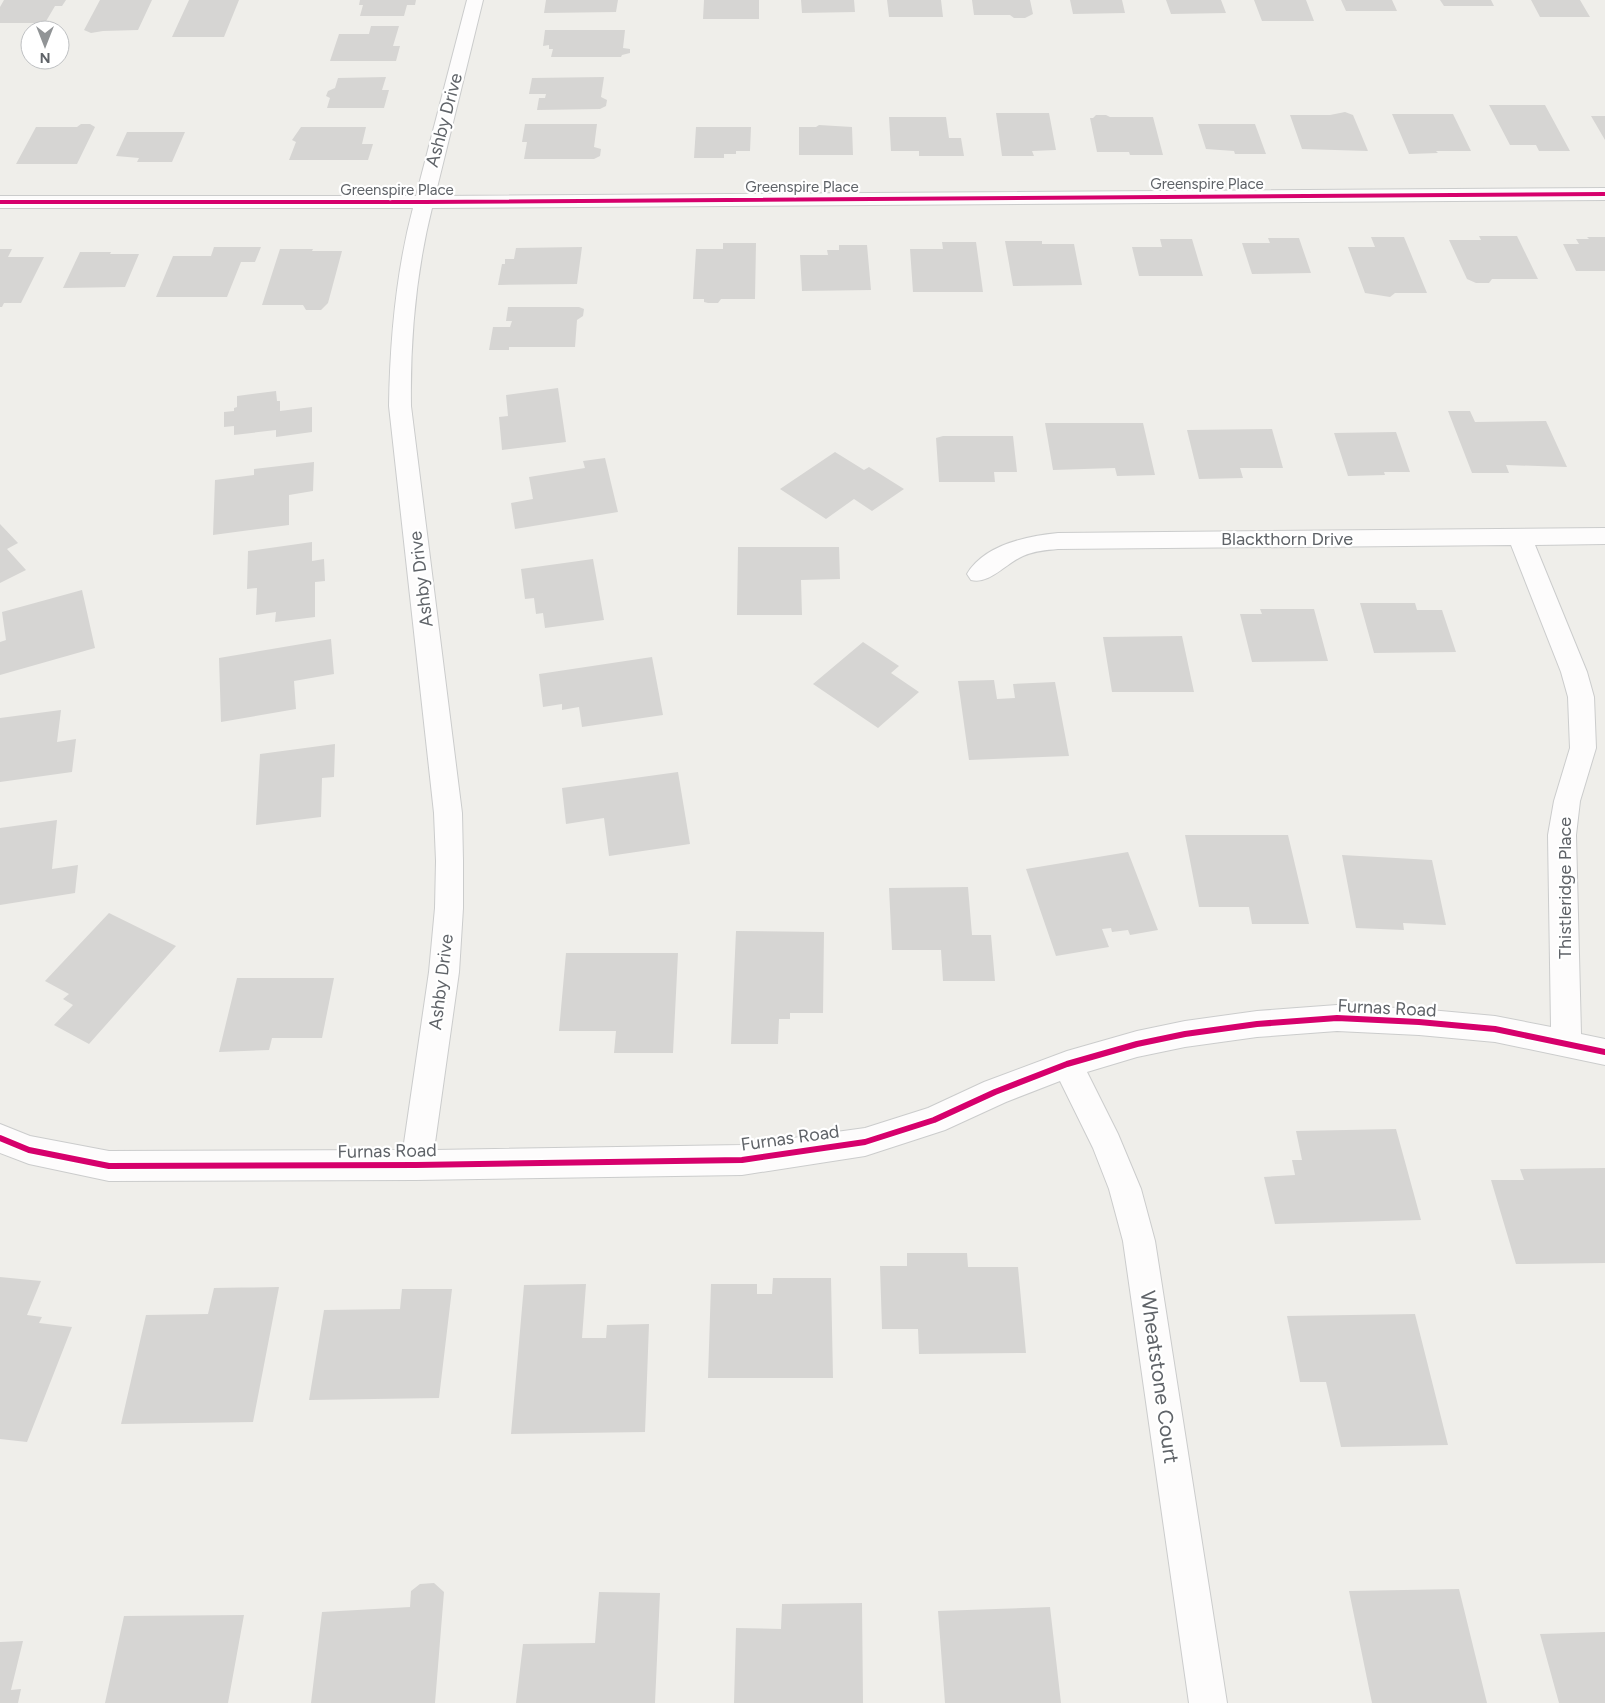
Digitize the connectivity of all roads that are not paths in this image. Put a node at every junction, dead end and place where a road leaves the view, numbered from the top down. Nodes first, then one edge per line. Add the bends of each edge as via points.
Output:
1 (475, 0) edge
2 (1605, 194) edge
3 (0, 202) edge
4 (423, 202) junction
5 (1605, 536) edge
6 (1520, 537) junction
7 (979, 574) dead end
8 (1566, 1044) junction
9 (1605, 1052) edge
10 (1067, 1064) junction
11 (0, 1138) edge
12 (416, 1165) junction
13 (1208, 1703) edge

1 - 4 street, Ashby Drive
2 - 4 street, Greenspire Place
3 - 4 street, Greenspire Place
4 - 12 street, Ashby Drive via 412,248 400,367 400,406 448,813 450,867 443,986
5 - 6 street, Blackthorn Drive
6 - 7 street, Blackthorn Drive via 1036,542 992,562
6 - 8 street, Thistleridge Place via 1574,672 1583,709 1583,748 1567,801 1562,835
8 - 9 street, Furnas Road
8 - 10 street, Furnas Road via 1495,1029 1337,1018 1184,1034
10 - 12 street, Furnas Road via 934,1120 865,1142 742,1160
10 - 13 street, Wheatstone Court via 1107,1144 1125,1189 1139,1241
11 - 12 street, Furnas Road via 29,1150 109,1166

